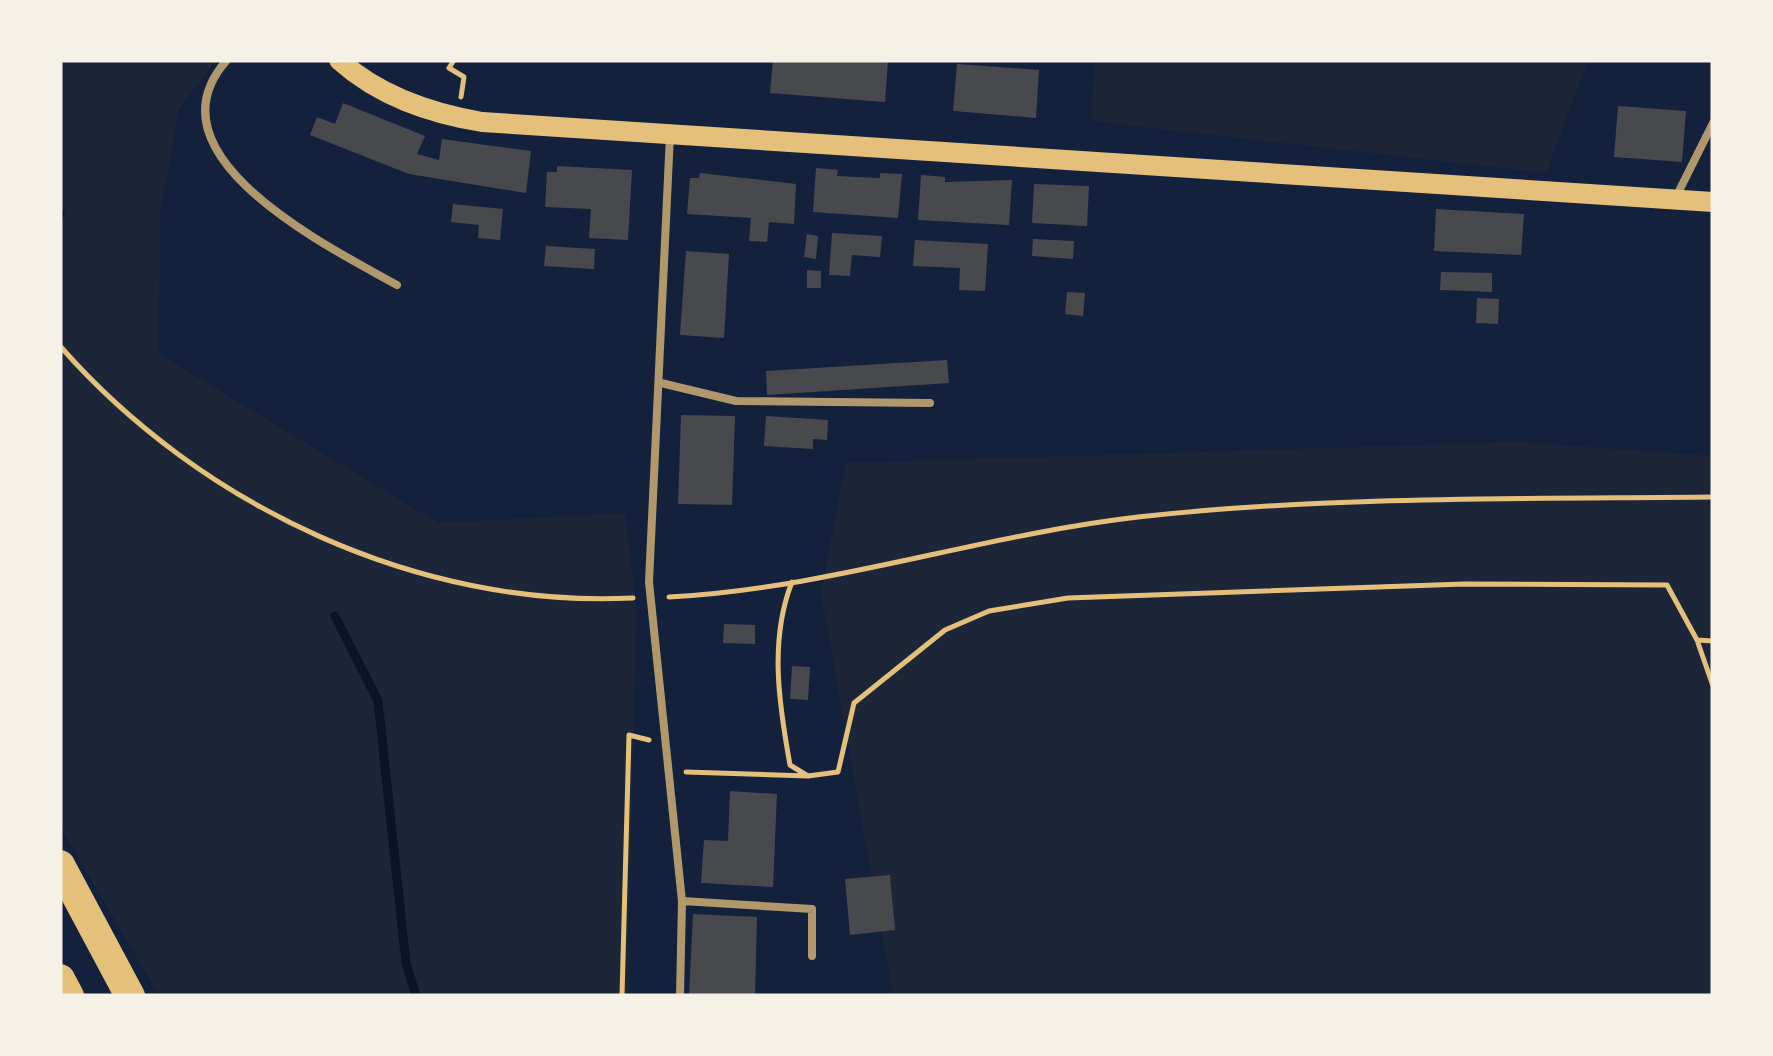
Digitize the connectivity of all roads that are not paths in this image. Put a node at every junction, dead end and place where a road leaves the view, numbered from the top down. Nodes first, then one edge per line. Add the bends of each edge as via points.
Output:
1 (228, 60) edge
2 (338, 60) edge
3 (1713, 123) edge
4 (670, 135) junction
5 (1675, 199) junction
6 (1713, 202) edge
7 (397, 285) dead end
8 (661, 383) junction
9 (930, 403) dead end
10 (60, 865) edge
11 (682, 901) junction
12 (812, 956) dead end
13 (60, 980) edge
14 (69, 996) edge
15 (130, 996) edge
16 (680, 996) edge

1 - 7 lane via 208,91 206,118 236,176 287,224
2 - 4 main road via 410,104 458,118
3 - 5 lane
4 - 5 main road
4 - 8 lane
5 - 6 main road
8 - 9 lane via 736,401
8 - 11 lane via 648,582
10 - 15 highway
11 - 12 lane via 812,910
11 - 16 lane
13 - 14 highway

